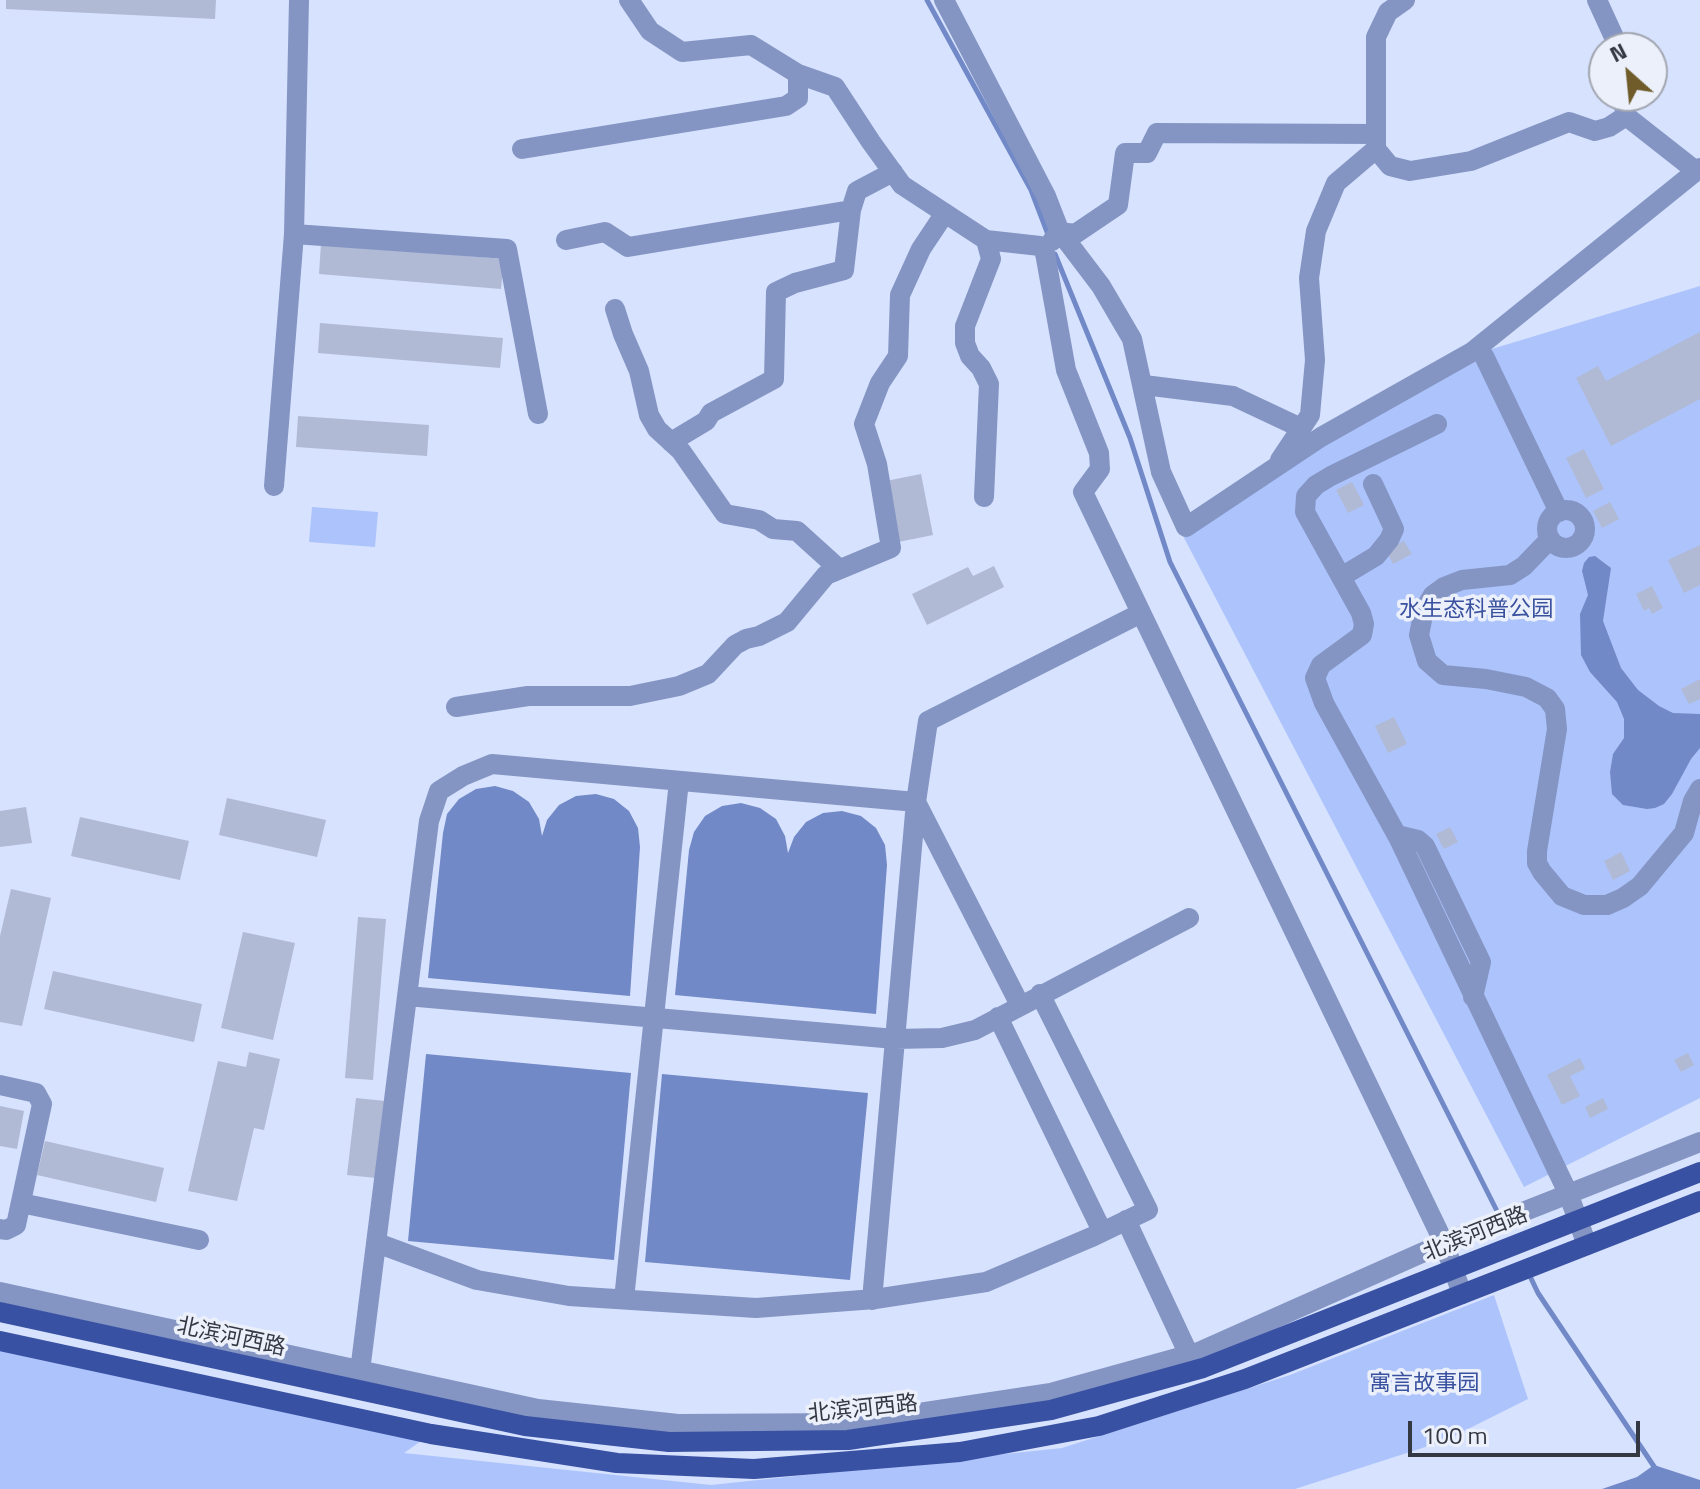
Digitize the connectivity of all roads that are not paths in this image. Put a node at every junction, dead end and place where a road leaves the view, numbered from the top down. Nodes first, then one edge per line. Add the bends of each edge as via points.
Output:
1 (299, 0) edge
2 (629, 0) edge
3 (944, 0) edge
4 (1405, 0) edge
5 (1597, 0) edge
6 (1612, 32) edge
7 (798, 74) junction
8 (1620, 112) edge
9 (1631, 112) edge
10 (1376, 142) junction
11 (522, 149) dead end
12 (1698, 170) edge
13 (893, 172) junction
14 (851, 210) junction
15 (945, 213) junction
16 (294, 234) junction
17 (1052, 239) junction
18 (566, 240) dead end
19 (986, 240) junction
20 (615, 309) dead end
21 (1484, 356) dead end
22 (1144, 385) junction
23 (538, 414) dead end
24 (1437, 424) dead end
25 (1301, 428) junction
26 (671, 442) junction
27 (1274, 468) junction
28 (1373, 484) dead end
29 (274, 486) dead end
30 (984, 497) dead end
31 (1559, 512) junction
32 (1550, 539) junction
33 (839, 569) junction
34 (1341, 577) junction
35 (1141, 613) junction
36 (456, 707) dead end
37 (679, 781) junction
38 (1700, 789) edge
39 (916, 802) junction
40 (1692, 833) edge
41 (1189, 918) dead end
42 (1040, 994) junction
43 (407, 996) junction
44 (1020, 1005) junction
45 (998, 1017) junction
46 (654, 1018) junction
47 (895, 1039) junction
48 (0, 1085) edge
49 (1700, 1142) edge
50 (1700, 1172) edge
51 (1568, 1193) junction
52 (1700, 1201) edge
53 (21, 1203) junction
54 (1126, 1220) junction
55 (1578, 1220) junction
56 (0, 1229) edge
57 (1102, 1231) junction
58 (199, 1240) dead end
59 (377, 1243) junction
60 (1444, 1243) junction
61 (1587, 1245) junction
62 (1453, 1270) junction
63 (0, 1292) edge
64 (1462, 1294) junction
65 (624, 1299) junction
66 (872, 1300) junction
67 (0, 1312) edge
68 (0, 1341) edge
69 (1189, 1355) junction
70 (360, 1371) junction

1 - 16 street
2 - 7 street via 650,31 682,52 751,45
3 - 17 street via 1046,196
4 - 10 street via 1388,12 1376,37
5 - 6 street
7 - 11 street via 798,98 786,106
7 - 13 street via 835,87
8 - 10 street via 1609,127 1595,131 1569,122 1471,161 1410,171 1390,166
9 - 12 street
10 - 17 street via 1157,133 1147,153 1125,153 1118,205 1075,234
10 - 25 street via 1336,183 1316,231 1309,278 1315,360 1310,415
12 - 27 street via 1472,352
13 - 14 street via 857,191
13 - 15 street via 902,185
14 - 18 street via 628,247 605,232
14 - 26 street via 844,270 776,292 774,379
15 - 19 street
15 - 33 street via 900,295 898,356 880,383 864,424 877,464 891,548
16 - 23 street via 507,249
16 - 29 street
17 - 19 street
17 - 22 street via 1101,286 1132,339
17 - 35 street via 1045,253 1066,370 1099,453 1100,469 1083,492
19 - 30 street via 988,272 965,326 970,356 989,384
20 - 26 street via 649,415
21 - 31 street
22 - 25 street via 1233,396
22 - 27 street via 1161,472 1186,527
24 - 34 street via 1331,476 1306,496 1305,512
25 - 27 street
26 - 33 street via 725,514 797,531
28 - 34 street via 1394,529 1376,556
31 - 32 street via 1547,526
31 - 32 street via 1576,513 1584,522 1584,534 1566,548
32 - 40 street via 1510,575 1462,580 1433,595 1419,627 1423,652 1443,675 1526,687 1555,709 1557,729 1537,863 1562,896 1584,905 1607,905 1623,898
33 - 36 street via 819,581 787,622 735,645 708,674 679,686 630,696 528,696
34 - 51 street via 1364,624 1362,635 1321,665 1315,678 1324,703 1397,835
35 - 39 street via 928,721
35 - 60 street
37 - 39 street
37 - 43 street via 492,764 439,791 429,821
37 - 46 street
38 - 40 street via 1693,801
39 - 44 street
39 - 47 street
41 - 42 street
42 - 44 street
42 - 54 street via 1148,1210
43 - 46 street
43 - 59 street
44 - 45 street
45 - 47 street via 975,1030 942,1038
45 - 57 street
46 - 47 street
46 - 65 street
47 - 66 street
48 - 53 street via 36,1093 42,1104
49 - 51 street
50 - 55 main road, 北滨河西路
51 - 55 street
51 - 60 street
52 - 61 main road
53 - 56 street via 16,1225
53 - 58 street
54 - 57 street
54 - 69 street
55 - 61 street
55 - 62 main road, 北滨河西路
57 - 66 street via 986,1282
59 - 65 street via 477,1280 569,1296
59 - 70 street
60 - 62 street
60 - 69 street
61 - 64 main road
62 - 64 street
62 - 67 main road, 北滨河西路 via 1203,1368 1051,1410 848,1440 669,1442 525,1426
63 - 70 street
64 - 68 main road via 1245,1379 1099,1426 960,1452 754,1469 617,1463 431,1434
65 - 66 street via 756,1308
69 - 70 street via 1051,1393 853,1423 663,1423 538,1409

